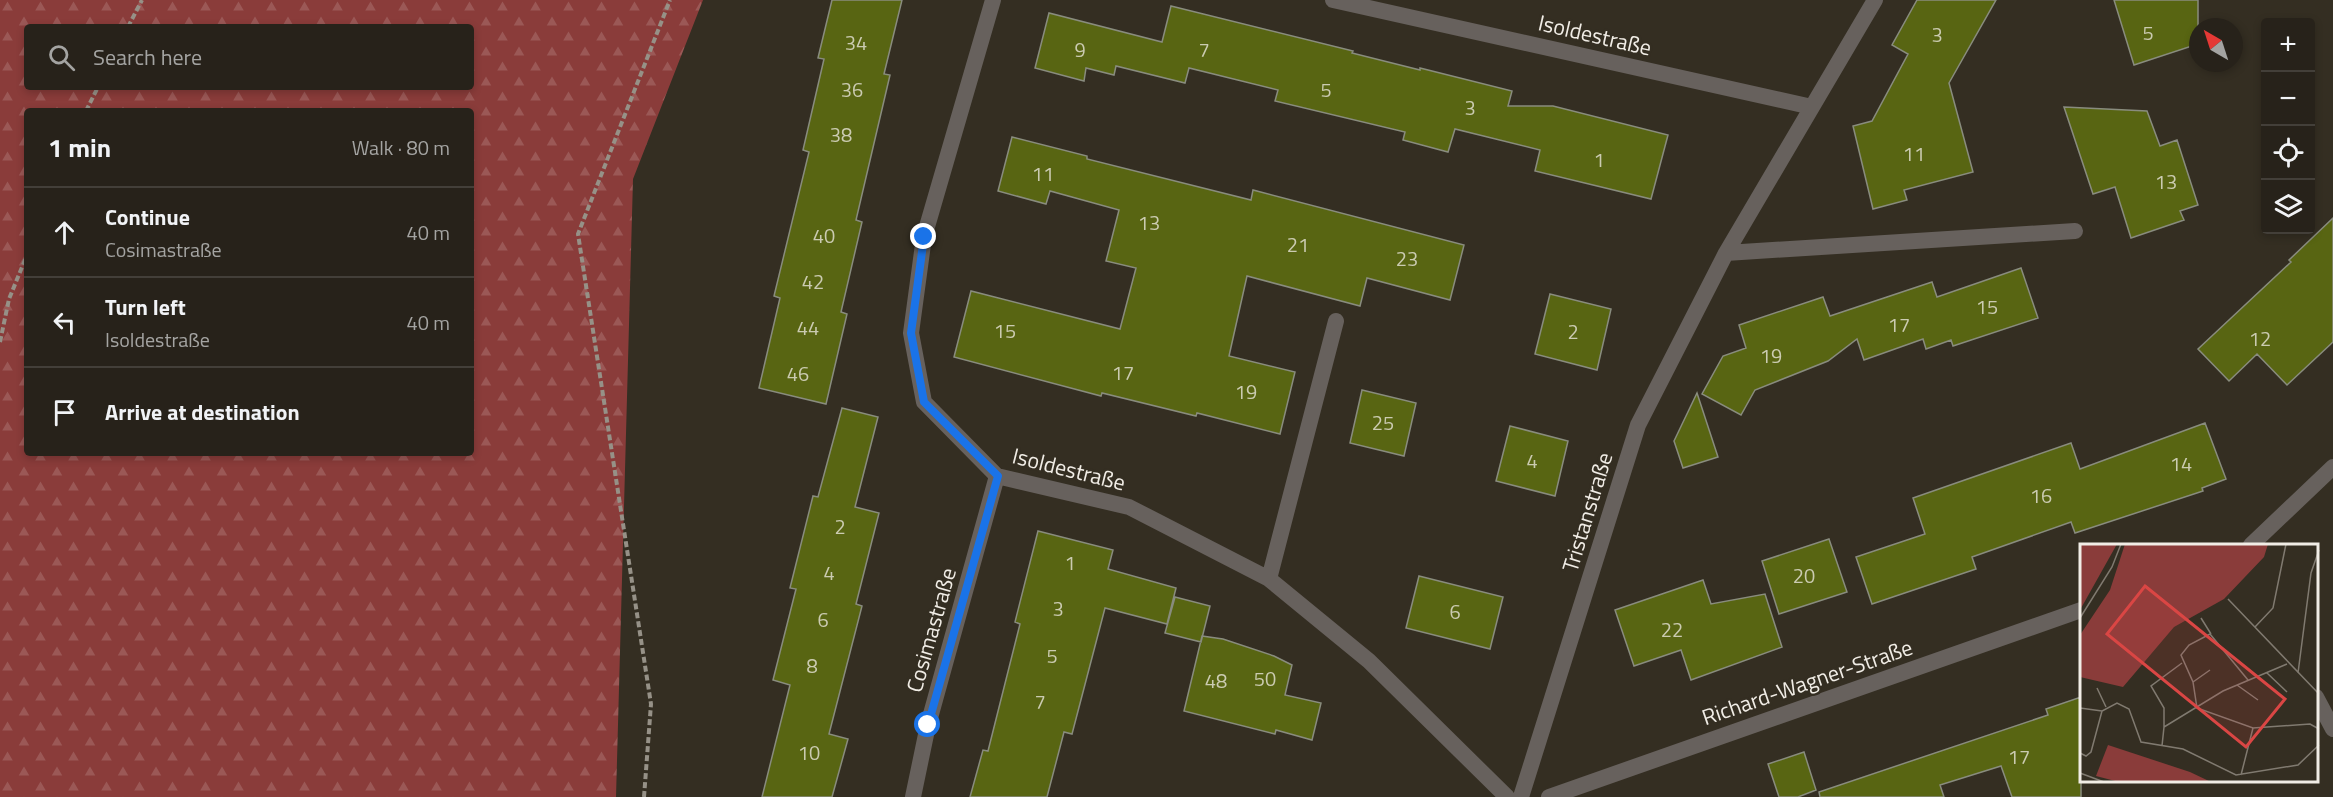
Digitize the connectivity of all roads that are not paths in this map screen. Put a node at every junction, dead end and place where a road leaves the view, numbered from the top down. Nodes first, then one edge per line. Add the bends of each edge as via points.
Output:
1 (993, 0) edge
2 (1333, 0) edge
3 (1875, 0) edge
4 (1812, 107) junction
5 (2075, 231) dead end
6 (1726, 253) junction
7 (1336, 321) dead end
8 (2333, 467) edge
9 (998, 476) junction
10 (2252, 544) edge
11 (1269, 579) junction
12 (2080, 610) edge
13 (2318, 701) edge
14 (2333, 729) edge
15 (913, 797) edge
16 (1507, 797) edge
17 (1521, 797) edge
18 (1549, 797) edge

1 - 9 street, Isoldestraße via 924,237 911,333 924,402
2 - 4 street, Isoldestraße
3 - 4 street, Tristanstraße
4 - 6 street, Tristanstraße
5 - 6 street
6 - 17 street, Tristanstraße via 1638,425
7 - 11 street
8 - 10 street
9 - 11 street, Isoldestraße via 1129,507
9 - 15 street, Cosimastraße via 928,725
11 - 16 street, Isoldestraße via 1370,661
12 - 18 street, Richard-Wagner-Straße
13 - 14 street

